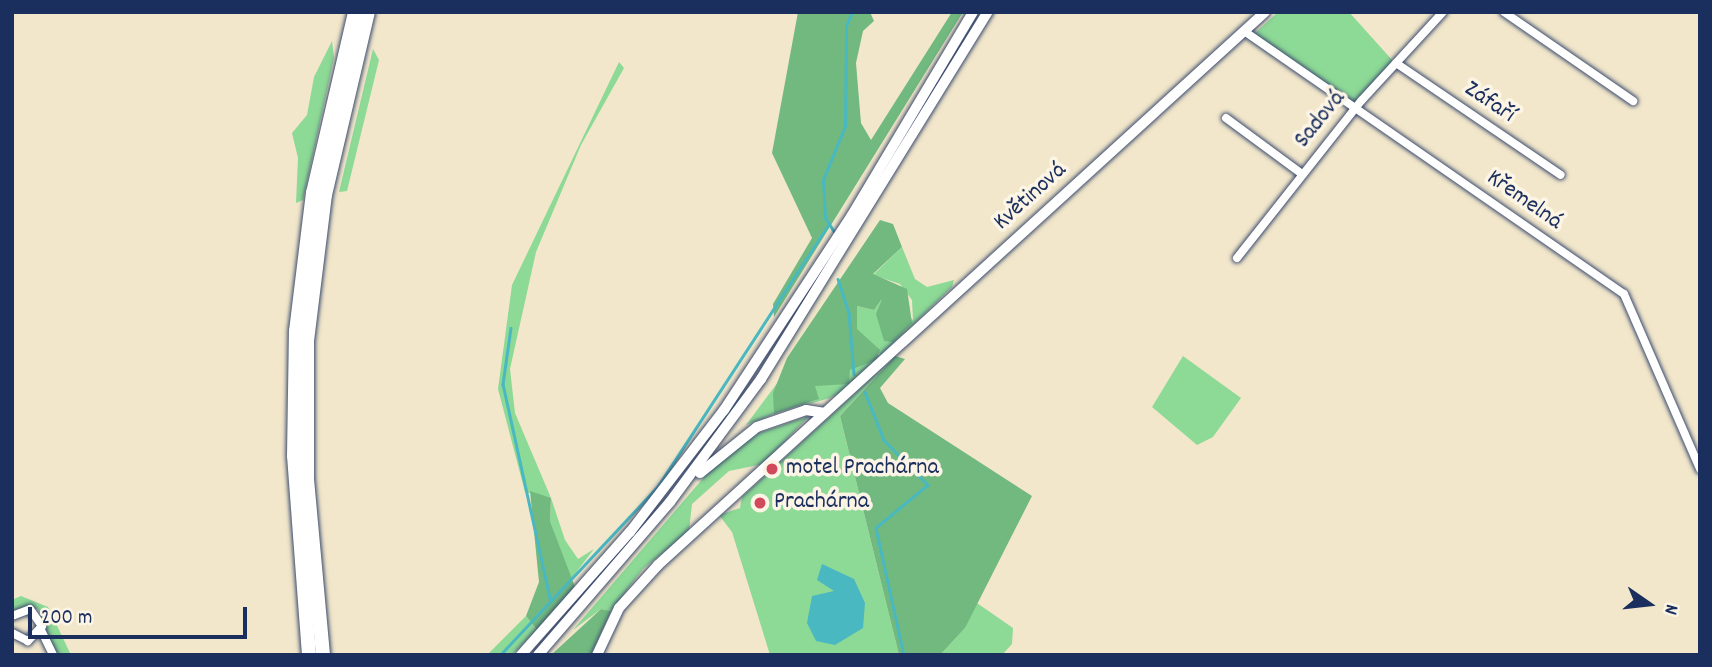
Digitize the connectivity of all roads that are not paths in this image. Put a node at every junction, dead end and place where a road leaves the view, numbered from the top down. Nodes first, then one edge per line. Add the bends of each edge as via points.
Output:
1 (355, 12) edge
2 (368, 12) edge
3 (973, 12) edge
4 (988, 12) edge
5 (1265, 12) edge
6 (1443, 12) edge
7 (1504, 12) edge
8 (1244, 31) junction
9 (1396, 62) junction
10 (1633, 101) dead end
11 (1356, 109) junction
12 (1226, 118) dead end
13 (1303, 174) junction
14 (1561, 175) dead end
15 (1237, 258) dead end
16 (825, 413) junction
17 (1700, 469) edge
18 (670, 502) junction
19 (12, 616) edge
20 (41, 630) junction
21 (12, 633) edge
22 (20, 641) edge
23 (46, 647) junction
24 (53, 655) edge
25 (309, 655) edge
26 (323, 655) edge
27 (521, 655) edge
28 (538, 655) edge
29 (597, 655) edge

1 - 25 highway via 313,194 296,331 295,475
2 - 26 highway via 327,186 309,311 306,466
3 - 27 main road via 737,393 630,532
4 - 18 main road via 795,328
5 - 8 main road, Květinová
6 - 9 street, Sadová
7 - 10 street
8 - 11 street, Křemelná
8 - 16 main road, Květinová
9 - 11 street, Sadová
9 - 14 street, Záfaří
11 - 13 street, Sadová
11 - 17 street, Křemelná via 1624,294
12 - 13 street
13 - 15 street, Sadová
16 - 18 main road via 806,410 745,433
16 - 29 main road, Květinová via 632,591
18 - 28 main road
19 - 20 street via 34,611
20 - 22 street
20 - 23 street
21 - 22 street
22 - 23 street
23 - 24 street

